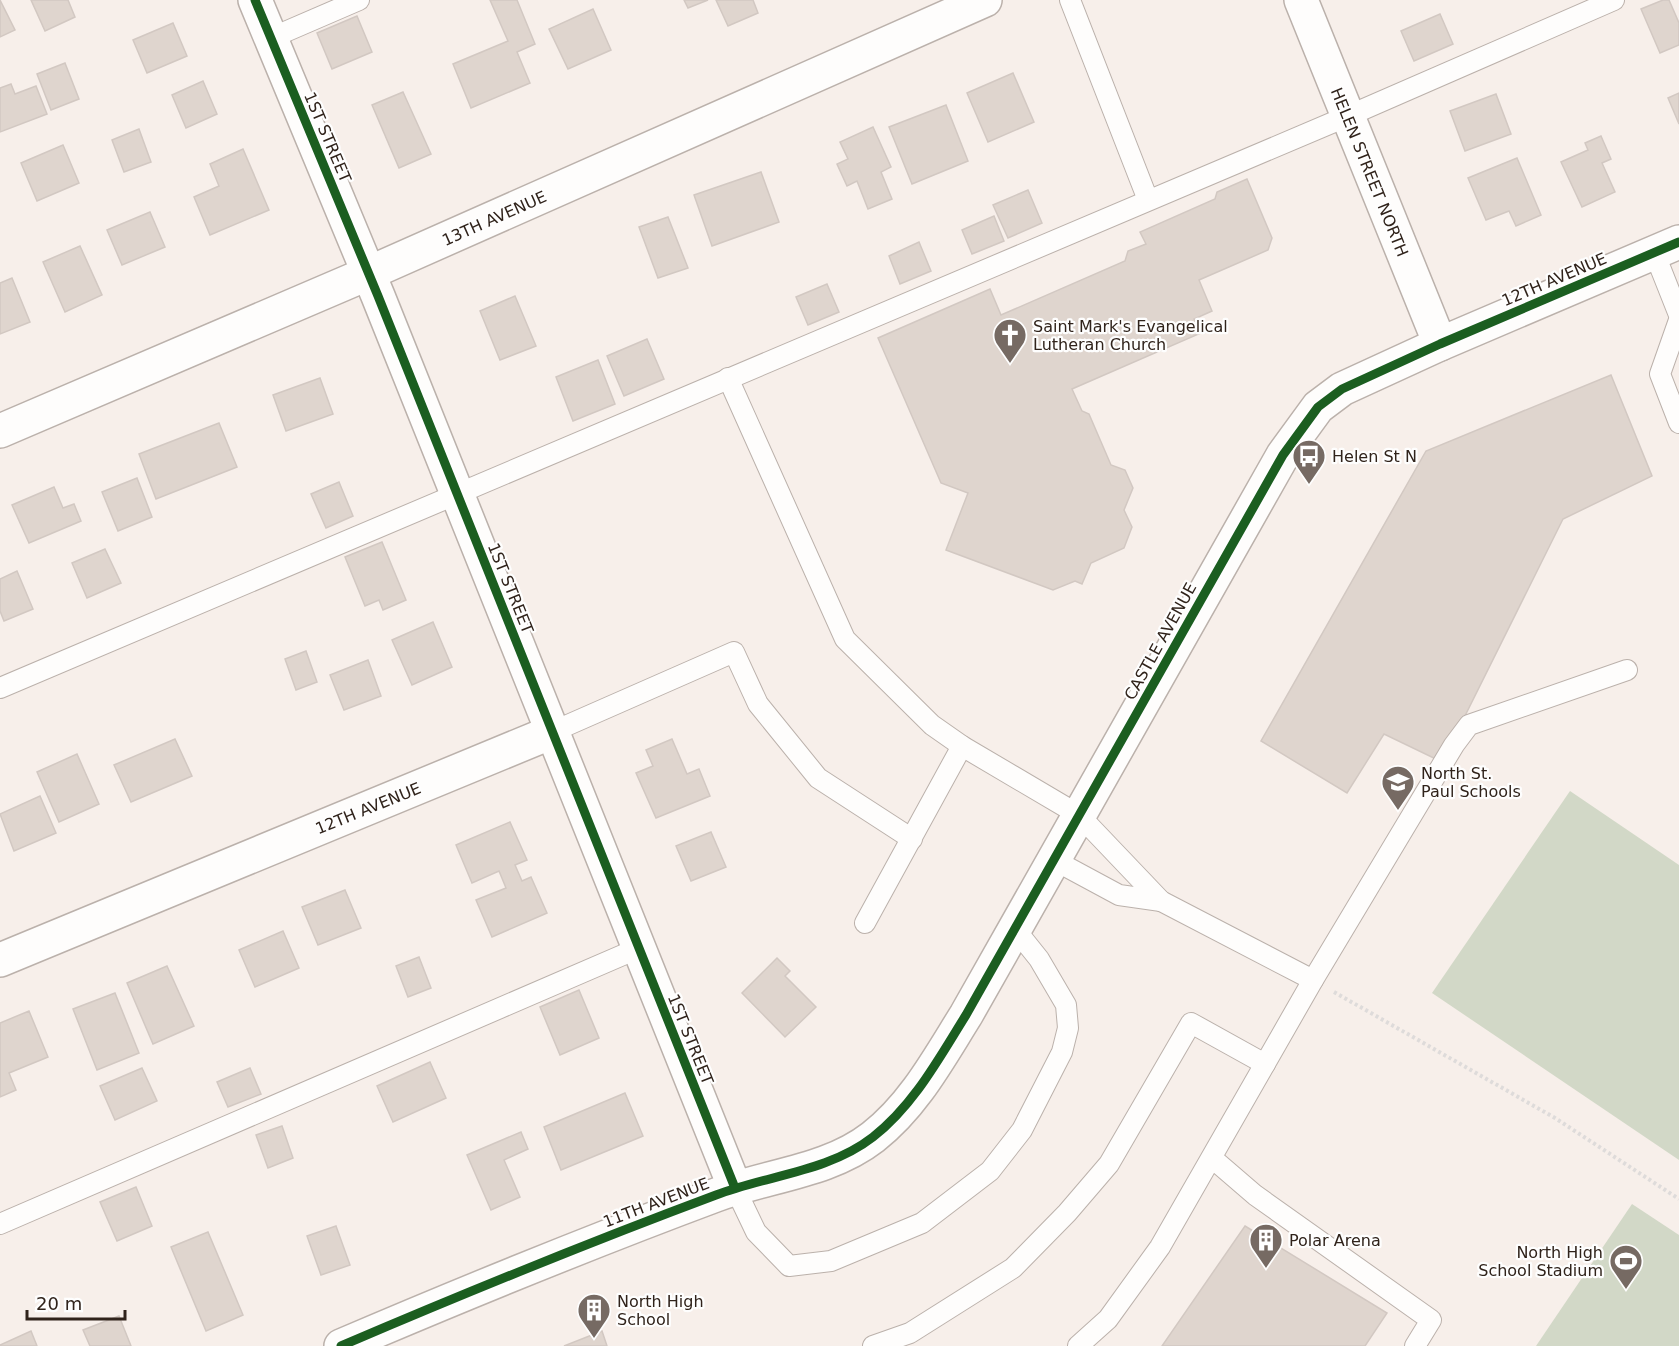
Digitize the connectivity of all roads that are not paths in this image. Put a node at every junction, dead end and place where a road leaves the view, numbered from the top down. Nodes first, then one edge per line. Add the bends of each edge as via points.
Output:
1 (255, 0) edge
2 (359, 0) edge
3 (985, 0) edge
4 (1070, 0) edge
5 (1301, 0) edge
6 (1614, 0) edge
7 (271, 38) junction
8 (1348, 116) junction
9 (1148, 200) junction
10 (1666, 247) edge
11 (369, 273) junction
12 (1679, 315) edge
13 (1679, 320) edge
14 (1440, 344) junction
15 (728, 378) junction
16 (1679, 423) edge
17 (0, 431) edge
18 (457, 493) junction
19 (1627, 670) dead end
20 (0, 688) edge
21 (552, 732) junction
22 (962, 746) junction
23 (1079, 814) junction
24 (912, 839) junction
25 (1054, 860) junction
26 (1161, 901) junction
27 (866, 923) dead end
28 (1015, 928) junction
29 (639, 948) junction
30 (0, 960) edge
31 (1313, 980) junction
32 (966, 1015) joint
33 (1265, 1064) junction
34 (1212, 1158) junction
35 (735, 1188) junction
36 (0, 1224) edge
37 (341, 1346) edge
38 (873, 1346) edge
39 (1078, 1346) edge
40 (1415, 1346) edge

1 - 7 street, 1ST STREET
2 - 7 lane
3 - 11 street, 13TH AVENUE
4 - 9 lane
5 - 8 street, HELEN STREET NORTH
6 - 8 lane
7 - 11 street, 1ST STREET
8 - 9 lane
8 - 14 street, HELEN STREET NORTH
9 - 15 lane
10 - 12 lane
10 - 14 street, 12TH AVENUE
11 - 17 street, 13TH AVENUE
11 - 18 street, 1ST STREET
13 - 16 lane via 1660,374
14 - 23 street, CASTLE AVENUE via 1342,390 1304,423
15 - 18 lane
15 - 22 lane via 845,639 932,725
18 - 20 lane
18 - 21 street, 1ST STREET
19 - 31 lane via 1469,725
21 - 24 lane, 12TH AVENUE via 734,652 758,704 818,778
21 - 29 street, 1ST STREET
21 - 30 street, 12TH AVENUE
22 - 23 lane
22 - 24 lane
23 - 25 street, CASTLE AVENUE
23 - 26 lane
24 - 27 lane
25 - 26 lane via 1119,896
25 - 28 street, CASTLE AVENUE
26 - 31 lane
28 - 32 street, CASTLE AVENUE
28 - 35 lane, 1ST STREET via 1066,1005 1068,1028 1062,1052 1022,1130 990,1171 922,1223 831,1261 789,1266 756,1232
29 - 35 street, 1ST STREET
29 - 36 lane
31 - 33 lane
32 - 35 street, 11TH AVENUE via 915,1095 872,1138 825,1164
33 - 34 lane
33 - 38 lane via 1191,1023 1108,1164 1067,1214 1013,1268 910,1333
34 - 39 lane via 1160,1247 1108,1319
34 - 40 lane via 1255,1195 1431,1320
35 - 37 street, 11TH AVENUE via 532,1266

